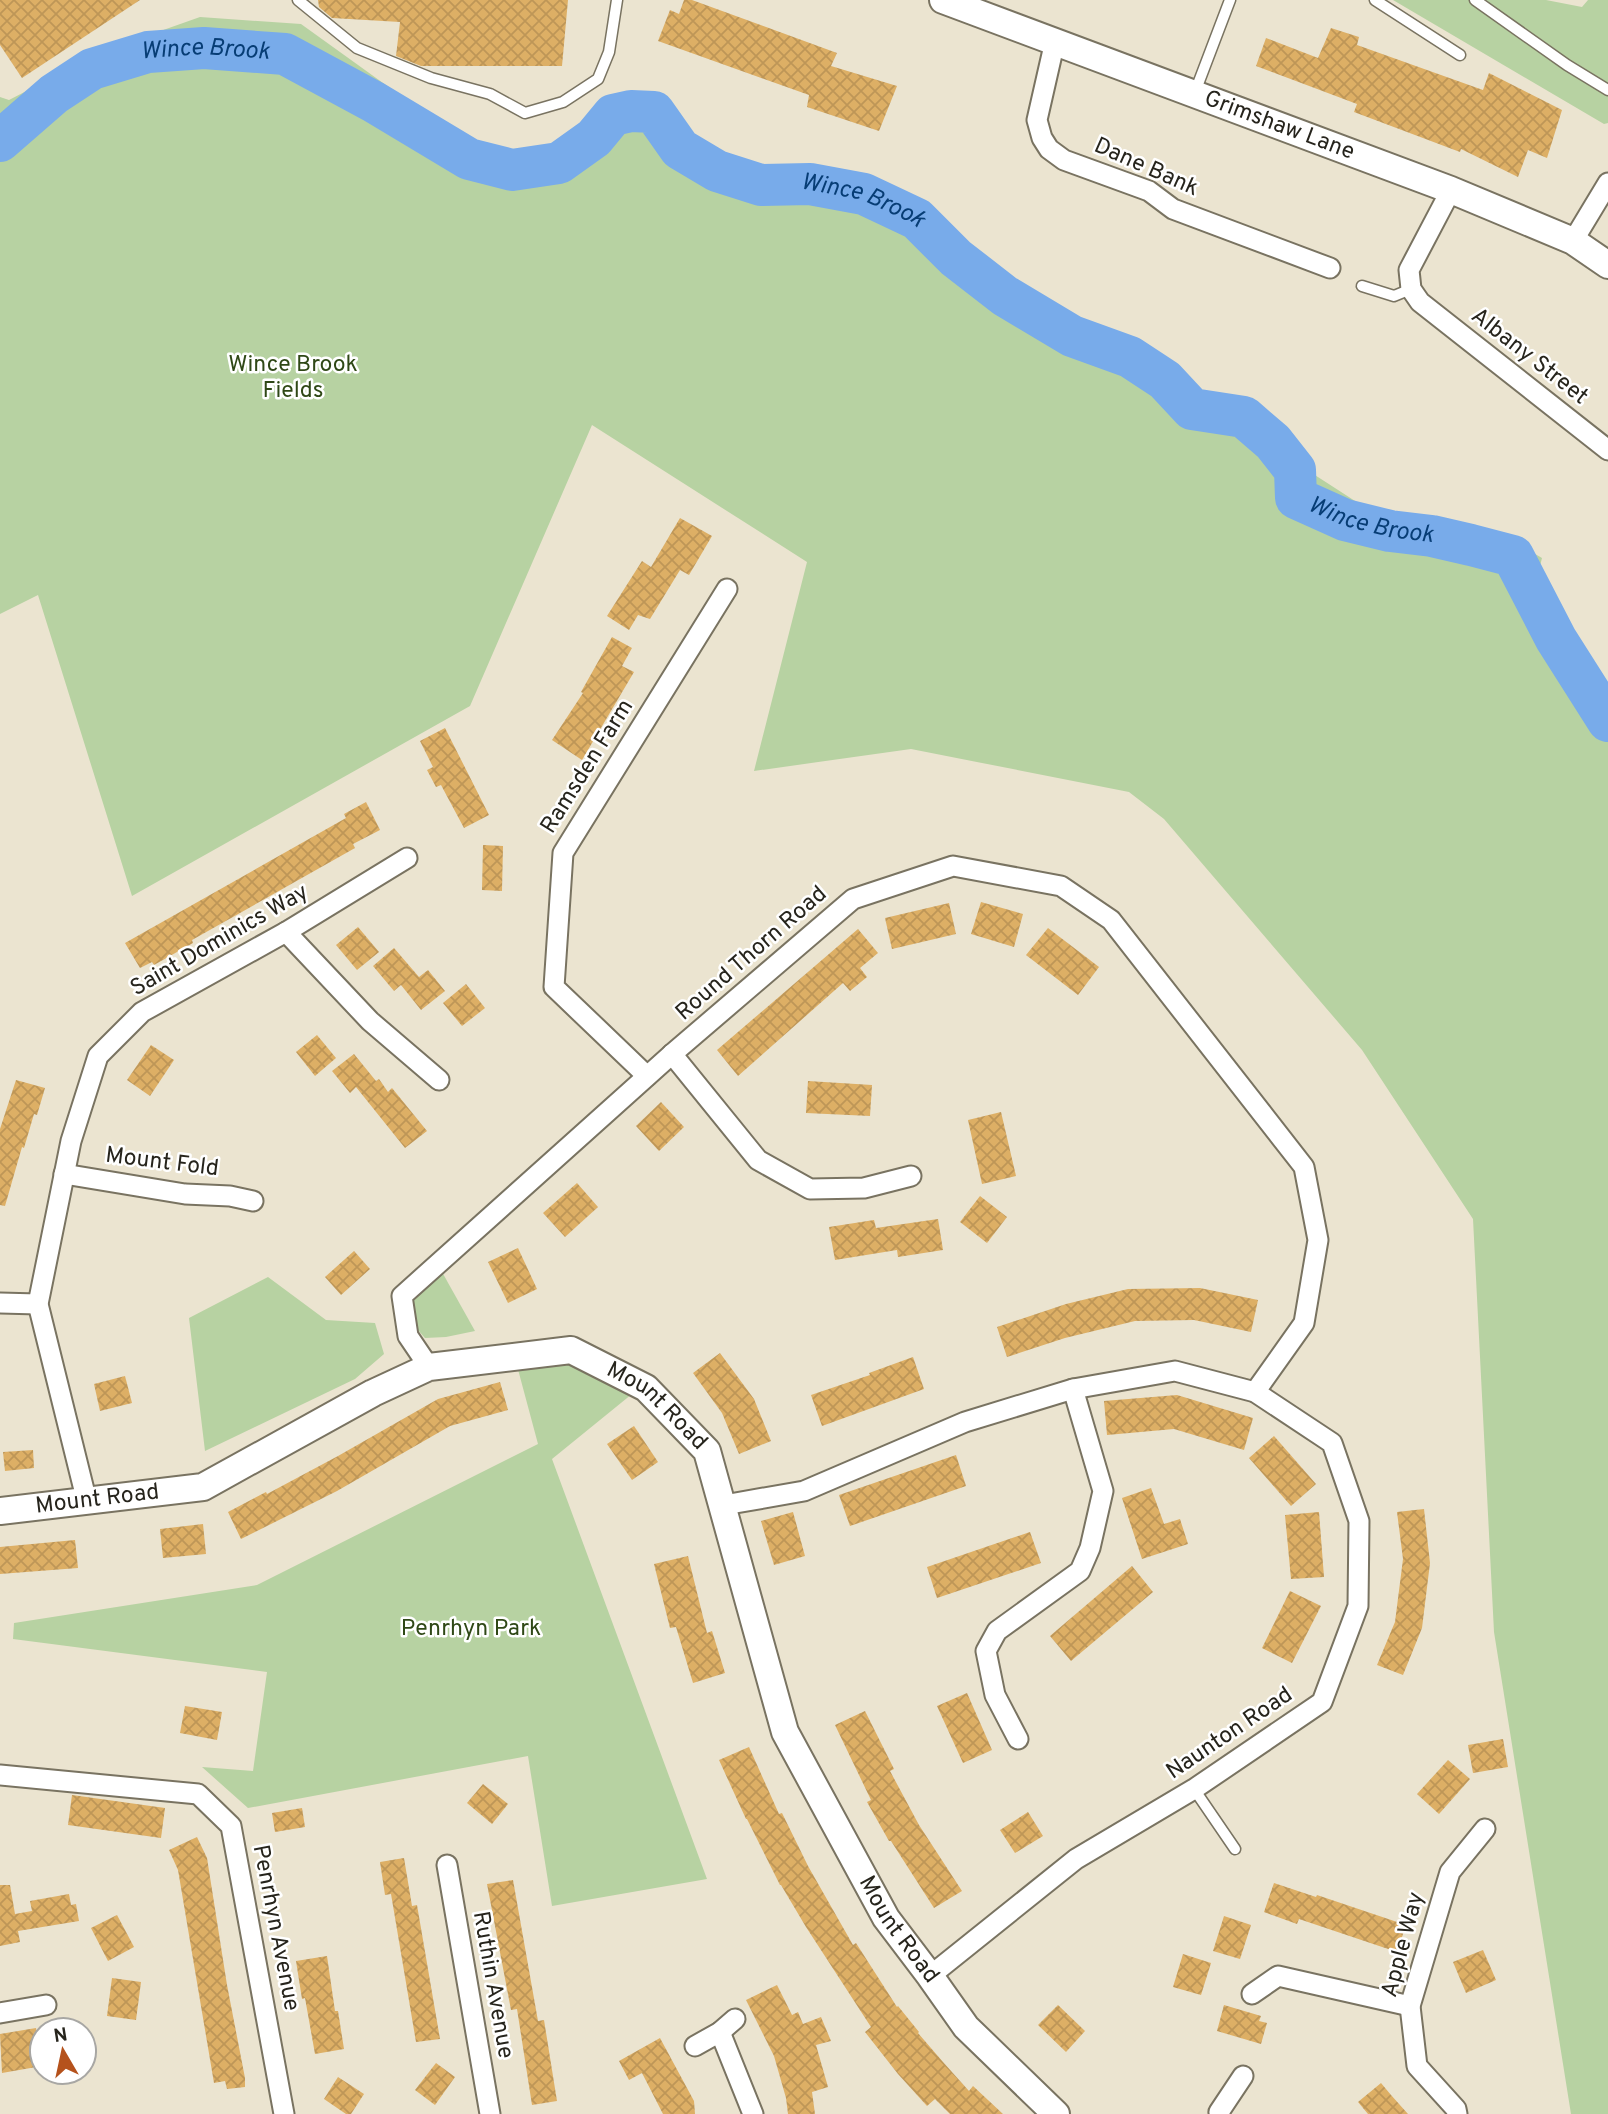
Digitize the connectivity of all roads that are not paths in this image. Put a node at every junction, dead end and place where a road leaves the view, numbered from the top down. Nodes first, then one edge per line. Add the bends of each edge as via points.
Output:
1 (298, 0) edge
2 (617, 0) edge
3 (943, 0) edge
4 (1230, 0) edge
5 (1375, 0) edge
6 (1475, 0) edge
7 (1055, 41) junction
8 (1460, 55) dead end
9 (1608, 90) edge
10 (1195, 93) junction
11 (1608, 183) edge
12 (1451, 190) junction
13 (1573, 241) junction
14 (1608, 265) edge
15 (1330, 268) dead end
16 (1362, 286) dead end
17 (1416, 296) junction
18 (1608, 450) edge
19 (727, 589) dead end
20 (407, 858) dead end
21 (286, 932) junction
22 (672, 1054) junction
23 (647, 1076) junction
24 (439, 1080) dead end
25 (64, 1174) junction
26 (911, 1176) dead end
27 (253, 1201) dead end
28 (0, 1303) edge
29 (38, 1304) junction
30 (429, 1367) junction
31 (1073, 1389) junction
32 (1255, 1392) junction
33 (87, 1502) junction
34 (724, 1505) junction
35 (0, 1511) edge
36 (1018, 1740) dead end
37 (0, 1775) edge
38 (1194, 1789) junction
39 (1485, 1829) dead end
40 (1235, 1849) dead end
41 (446, 1865) dead end
42 (930, 1976) junction
43 (1252, 1994) dead end
44 (46, 2005) dead end
45 (1410, 2006) junction
46 (0, 2013) edge
47 (695, 2046) dead end
48 (1243, 2076) dead end
49 (285, 2114) edge
50 (490, 2114) edge
51 (754, 2114) edge
52 (1056, 2114) edge
53 (1220, 2114) edge
54 (1457, 2114) edge

1 - 2 lane via 357,48 431,78 489,94 525,113 564,102 598,79 609,52
3 - 7 street, Grimshaw Lane
4 - 10 lane
5 - 8 lane
6 - 9 lane
7 - 10 street, Grimshaw Lane
7 - 15 street, Dane Bank via 1037,120 1049,149 1064,160 1149,191 1173,209 1295,263
10 - 12 street, Grimshaw Lane
11 - 13 street
12 - 13 street, Grimshaw Lane
12 - 17 street via 1409,270
13 - 14 street, Grimshaw Lane
16 - 17 lane via 1394,296
17 - 18 street, Albany Street
19 - 23 street, Ramsden Farm via 562,853 554,987
20 - 21 street, Saint Dominics Way
21 - 24 street via 370,1021
21 - 25 street, Saint Dominics Way via 142,1012 98,1056
22 - 23 street, Round Thorn Road
22 - 26 street via 758,1160 810,1189 864,1188
22 - 32 street, Round Thorn Road via 853,899 953,866 1060,886 1111,920 1304,1167 1318,1240 1304,1323
23 - 30 street, Round Thorn Road via 402,1296 408,1336
25 - 27 street, Mount Fold
25 - 29 street, Saint Dominics Way
28 - 29 street
29 - 33 street, Saint Dominics Way
30 - 33 street, Mount Road via 203,1487
30 - 34 street, Mount Road via 570,1350 646,1388 707,1451
31 - 32 street, Naunton Road via 1175,1371
31 - 34 street, Naunton Road via 965,1422 804,1491
31 - 36 street via 1103,1491 1080,1571 997,1631 986,1651 995,1695
32 - 38 street, Naunton Road via 1332,1443 1359,1521 1358,1606 1322,1702
33 - 35 street, Mount Road
34 - 42 street, Mount Road via 785,1732 886,1918
37 - 49 street, Penrhyn Avenue via 198,1794 231,1826
38 - 40 lane
38 - 42 street, Naunton Road via 1076,1859
39 - 45 street, Apple Way via 1450,1872
41 - 50 street, Ruthin Avenue
42 - 52 street, Mount Road via 966,2027
43 - 45 street via 1278,1976
44 - 46 street
45 - 54 street, Apple Way via 1417,2066
47 - 51 street via 728,2026
48 - 53 street

